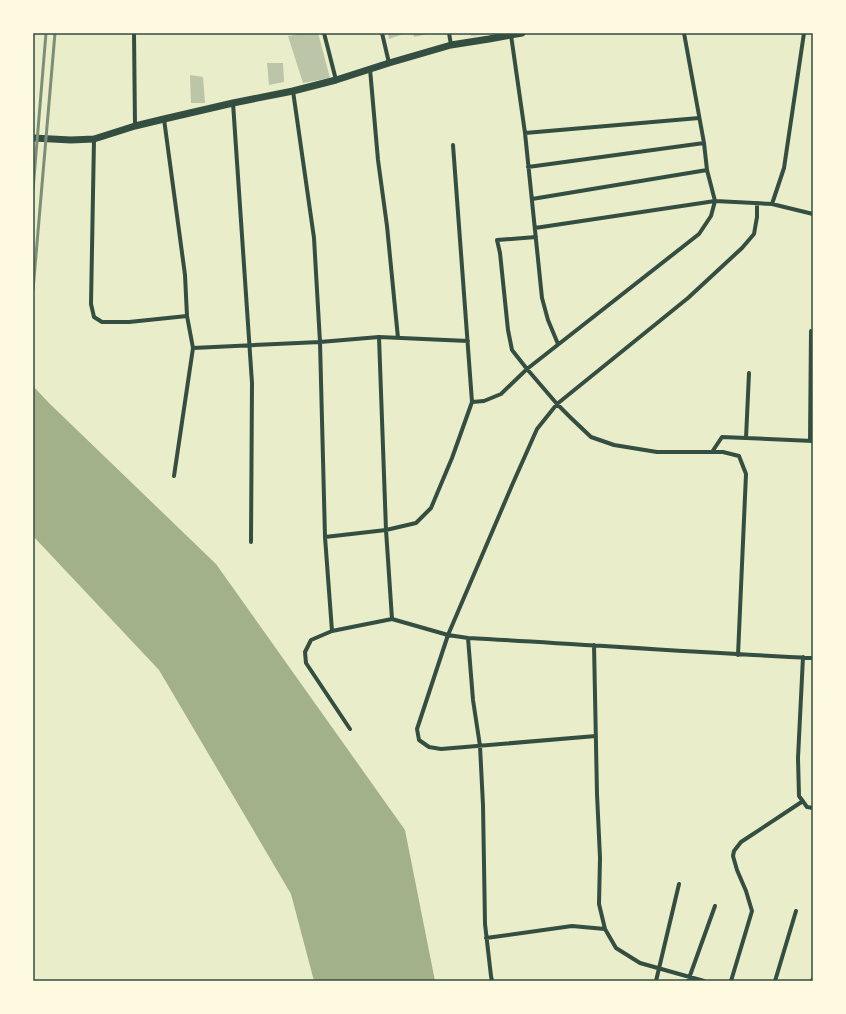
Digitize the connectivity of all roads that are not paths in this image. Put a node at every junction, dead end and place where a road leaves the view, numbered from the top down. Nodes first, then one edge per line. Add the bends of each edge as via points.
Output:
1 (134, 33) edge
2 (324, 33) edge
3 (382, 33) edge
4 (449, 33) edge
5 (522, 33) edge
6 (684, 33) edge
7 (804, 33) edge
8 (511, 35) junction
9 (451, 45) junction
10 (389, 63) junction
11 (370, 69) junction
12 (336, 80) junction
13 (293, 91) junction
14 (233, 103) junction
15 (699, 118) junction
16 (164, 119) junction
17 (135, 126) junction
18 (525, 133) junction
19 (33, 138) edge
20 (94, 139) junction
21 (704, 143) junction
22 (453, 144) dead end
23 (528, 167) junction
24 (707, 170) junction
25 (532, 199) junction
26 (715, 201) junction
27 (757, 203) junction
28 (772, 204) junction
29 (813, 214) edge
30 (535, 228) junction
31 (536, 236) junction
32 (188, 316) junction
33 (811, 331) dead end
34 (379, 337) junction
35 (398, 338) junction
36 (468, 341) junction
37 (320, 342) junction
38 (558, 344) junction
39 (250, 346) junction
40 (193, 348) junction
41 (527, 369) junction
42 (749, 373) dead end
43 (472, 402) junction
44 (557, 404) junction
45 (746, 438) junction
46 (812, 441) edge
47 (712, 452) junction
48 (174, 476) dead end
49 (386, 530) junction
50 (325, 537) junction
51 (251, 542) dead end
52 (392, 619) junction
53 (332, 631) junction
54 (448, 635) junction
55 (468, 638) junction
56 (594, 645) junction
57 (738, 655) junction
58 (803, 657) junction
59 (813, 658) edge
60 (350, 730) dead end
61 (596, 736) junction
62 (480, 746) junction
63 (803, 801) junction
64 (813, 808) edge
65 (678, 884) dead end
66 (715, 906) dead end
67 (796, 911) dead end
68 (605, 930) junction
69 (486, 938) junction
70 (659, 969) junction
71 (689, 979) edge
72 (492, 981) edge
73 (656, 981) edge
74 (704, 981) edge
75 (731, 981) edge
76 (775, 981) edge

1 - 17 street
2 - 12 street
3 - 10 street
4 - 9 street
5 - 8 street
6 - 15 street
7 - 28 street via 784,168
8 - 9 street
8 - 18 street
9 - 10 street
10 - 11 street
11 - 12 street
11 - 35 street
12 - 13 street
13 - 14 street
13 - 37 street via 314,238
14 - 16 street
14 - 39 street
15 - 18 street
15 - 21 street
16 - 17 street
16 - 32 street
17 - 20 street
18 - 23 street
19 - 20 street
20 - 32 street via 91,304 94,317 102,322 129,322
21 - 23 street
21 - 24 street
22 - 36 street
23 - 25 street
24 - 25 street
24 - 26 street
25 - 30 street
26 - 27 street
26 - 30 street
26 - 38 street via 711,216 700,234
27 - 28 street
27 - 44 street via 754,234 742,248 688,298
28 - 29 street
30 - 31 street
31 - 38 street via 542,298
31 - 41 street via 497,240 512,350
32 - 40 street
33 - 46 street
34 - 35 street
34 - 37 street
34 - 49 street
35 - 36 street
36 - 43 street
37 - 39 street
37 - 50 street
38 - 41 street
39 - 40 street
39 - 51 street
40 - 48 street
41 - 43 street via 501,394 484,401
41 - 44 street
42 - 45 street
43 - 49 street via 431,508 416,523
44 - 47 street via 591,437 614,445 657,452
44 - 54 street via 537,430
45 - 46 street
45 - 47 street via 722,437
47 - 57 street via 739,456 746,474
49 - 50 street
49 - 52 street
50 - 53 street
52 - 53 street
52 - 54 street
53 - 60 street via 311,640 305,652 306,663
54 - 55 street
54 - 62 street via 417,728 419,740 429,747 441,749
55 - 56 street
55 - 62 street
56 - 57 street
56 - 61 street
57 - 58 street
58 - 59 street
58 - 63 street via 798,758 799,796
61 - 62 street
61 - 68 street via 599,904
62 - 69 street
63 - 64 street via 807,807
63 - 75 street via 741,842 734,851 737,870 752,911
65 - 70 street
66 - 71 street
67 - 76 street
68 - 69 street via 572,926
68 - 70 street via 616,948 640,963
69 - 72 street
70 - 71 street
70 - 73 street
71 - 74 street

